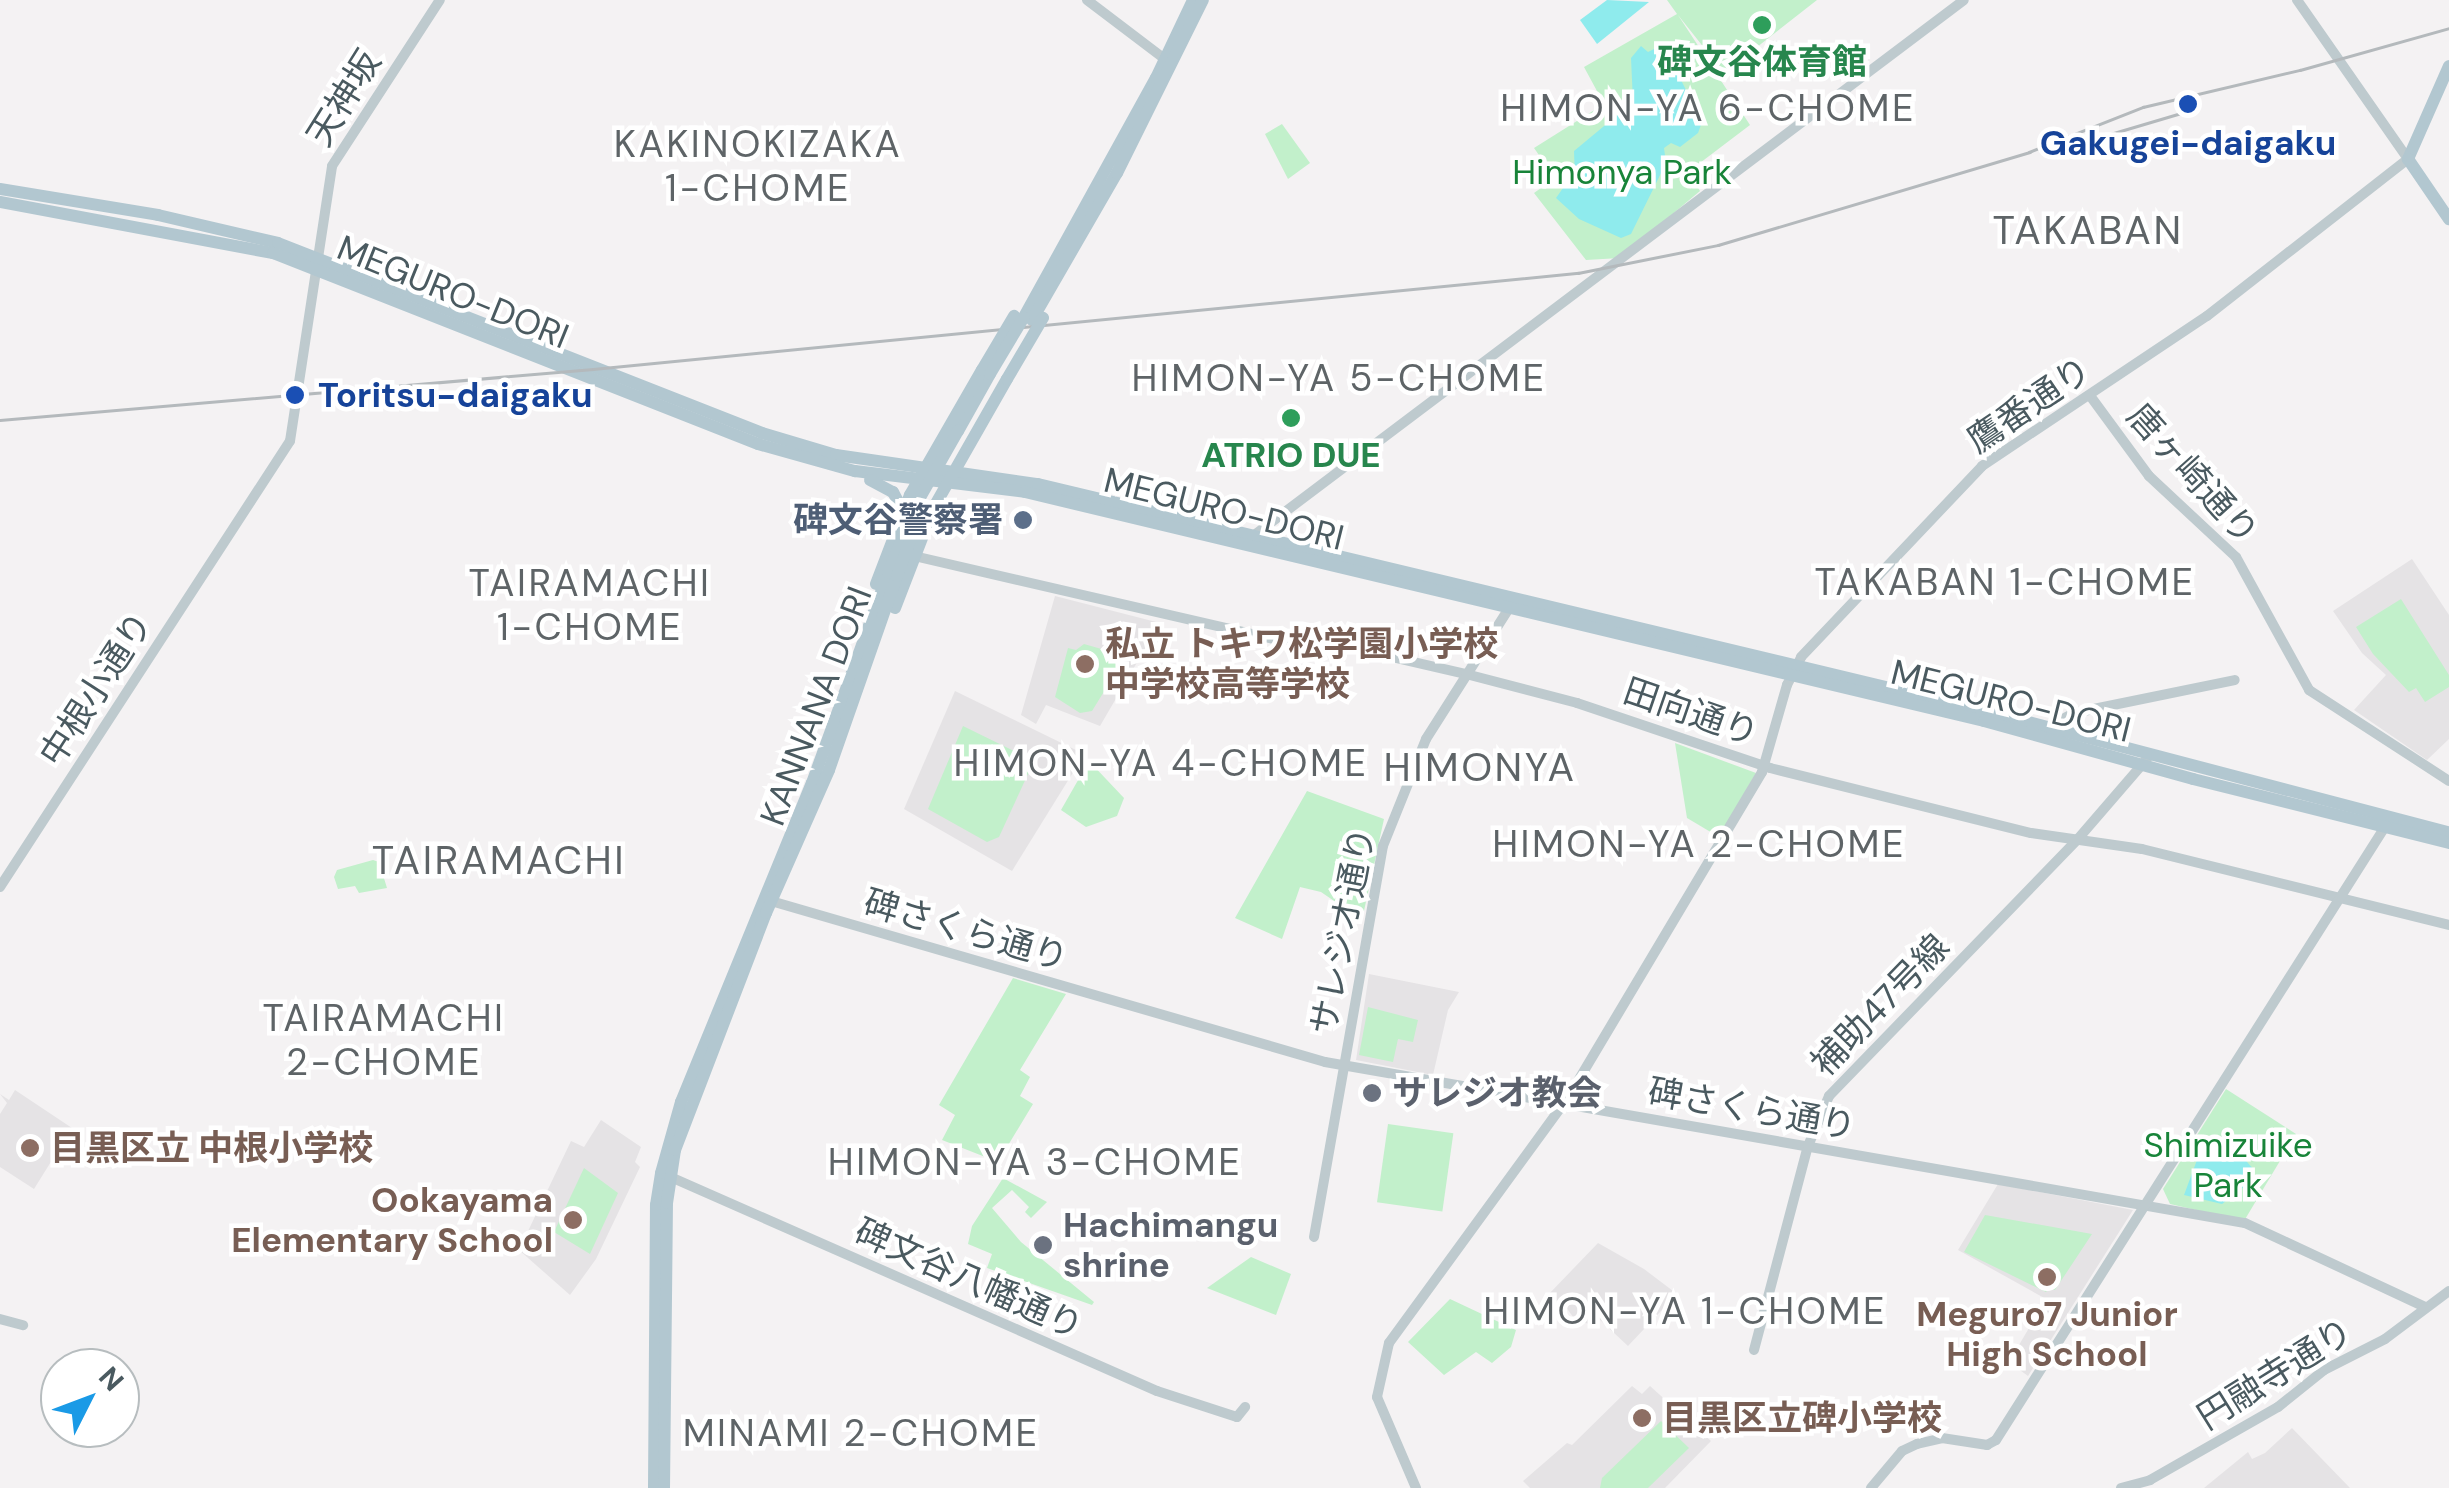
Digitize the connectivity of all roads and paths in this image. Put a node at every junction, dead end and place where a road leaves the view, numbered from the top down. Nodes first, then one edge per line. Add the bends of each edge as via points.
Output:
1 (440, 0) edge
2 (1088, 0) edge
3 (1193, 0) edge
4 (1204, 0) edge
5 (1964, 0) edge
6 (2297, 0) edge
7 (1170, 62) junction
8 (2449, 66) edge
9 (2408, 159) junction
10 (0, 189) edge
11 (0, 202) edge
12 (2449, 219) edge
13 (316, 264) junction
14 (994, 375) junction
15 (2091, 397) junction
16 (964, 437) junction
17 (855, 471) junction
18 (921, 476) junction
19 (983, 476) junction
20 (949, 478) junction
21 (903, 511) junction
22 (1253, 536) junction
23 (914, 556) junction
24 (1510, 608) junction
25 (1794, 672) junction
26 (1466, 674) junction
27 (2235, 680) dead end
28 (842, 718) junction
29 (2054, 730) junction
30 (2147, 761) junction
31 (1763, 766) junction
32 (2449, 781) edge
33 (2388, 822) junction
34 (2449, 832) edge
35 (2077, 840) junction
36 (2449, 843) edge
37 (0, 886) edge
38 (2340, 896) junction
39 (772, 901) junction
40 (2449, 925) edge
41 (1344, 1065) junction
42 (1562, 1104) junction
43 (1808, 1146) junction
44 (666, 1175) junction
45 (2146, 1205) junction
46 (1314, 1236) dead end
47 (2449, 1291) edge
48 (2425, 1307) junction
49 (0, 1318) edge
50 (24, 1325) dead end
51 (1754, 1350) dead end
52 (1246, 1407) dead end
53 (654, 1488) edge
54 (664, 1488) edge
55 (1416, 1488) edge
56 (1871, 1488) edge
57 (2121, 1488) edge

1 - 13 street, 天神坂 via 330,176
2 - 7 street
3 - 7 main road, KANNANA DORI
4 - 7 main road, KANNANA DORI
5 - 22 street
6 - 9 street
7 - 14 main road, KANNANA DORI, bridge
8 - 9 main road
9 - 12 main road
9 - 15 street, 鷹番通り
10 - 13 main road, MEGURO-DORI via 211,226
11 - 13 main road, MEGURO-DORI via 219,239
13 - 17 main road, MEGURO-DORI via 758,444
13 - 18 main road, MEGURO-DORI via 762,434
13 - 37 street, 中根小通り via 290,441
14 - 16 main road, KANNANA DORI
14 - 18 main road
15 - 25 street, 鷹番通り via 1982,466
15 - 32 street, 唐ヶ崎通り via 2148,476 2236,558 2309,690
16 - 19 main road
16 - 20 main road
16 - 28 main road, KANNANA DORI, bridge via 893,575
17 - 18 main road, MEGURO-DORI
17 - 21 main road via 887,486
18 - 20 main road, MEGURO-DORI
18 - 21 main road
19 - 20 main road, MEGURO-DORI
19 - 22 main road, MEGURO-DORI
20 - 23 main road
20 - 24 main road, MEGURO-DORI
21 - 28 main road via 852,649
22 - 25 main road, MEGURO-DORI
23 - 26 street, 田向通り via 1299,646 1357,648
23 - 28 main road via 880,650
24 - 25 main road, MEGURO-DORI
24 - 26 street, サレジオ通り
25 - 29 main road, MEGURO-DORI
25 - 30 main road, MEGURO-DORI
25 - 31 street, 鷹番通り
26 - 31 street, 田向通り via 1578,702
26 - 41 street, サレジオ通り via 1426,738 1383,846
27 - 29 street via 2074,714
28 - 39 main road, KANNANA DORI
28 - 44 main road, KANNANA DORI via 680,1102
29 - 30 main road, MEGURO-DORI
30 - 33 main road, MEGURO-DORI
30 - 35 street, 補助47号線
31 - 35 street, 田向通り
31 - 42 street, 鷹番通り
33 - 34 main road, MEGURO-DORI
33 - 36 main road, MEGURO-DORI
33 - 38 street
35 - 38 street, 田向通り
35 - 43 street, 補助47号線 via 1840,1082
38 - 40 street, 田向通り
38 - 45 street
39 - 41 street, 碑さくら通り
39 - 44 main road, KANNANA DORI
41 - 42 street, 碑さくら通り
41 - 46 street, サレジオ通り
42 - 43 street, 碑さくら通り
42 - 55 street, 鷹番通り via 1389,1344 1377,1397
43 - 45 street, 碑さくら通り
43 - 51 street, 補助47号線
44 - 52 street, 碑文谷八幡通り via 1157,1391 1237,1417
44 - 53 main road, KANNANA DORI via 656,1205
44 - 54 main road, KANNANA DORI
45 - 48 street, 碑さくら通り via 2260,1227
45 - 56 street via 1996,1440 1917,1444 1902,1450
47 - 48 street, 円融寺通り
48 - 57 street, 円融寺通り via 2278,1407 2150,1480
49 - 50 street

